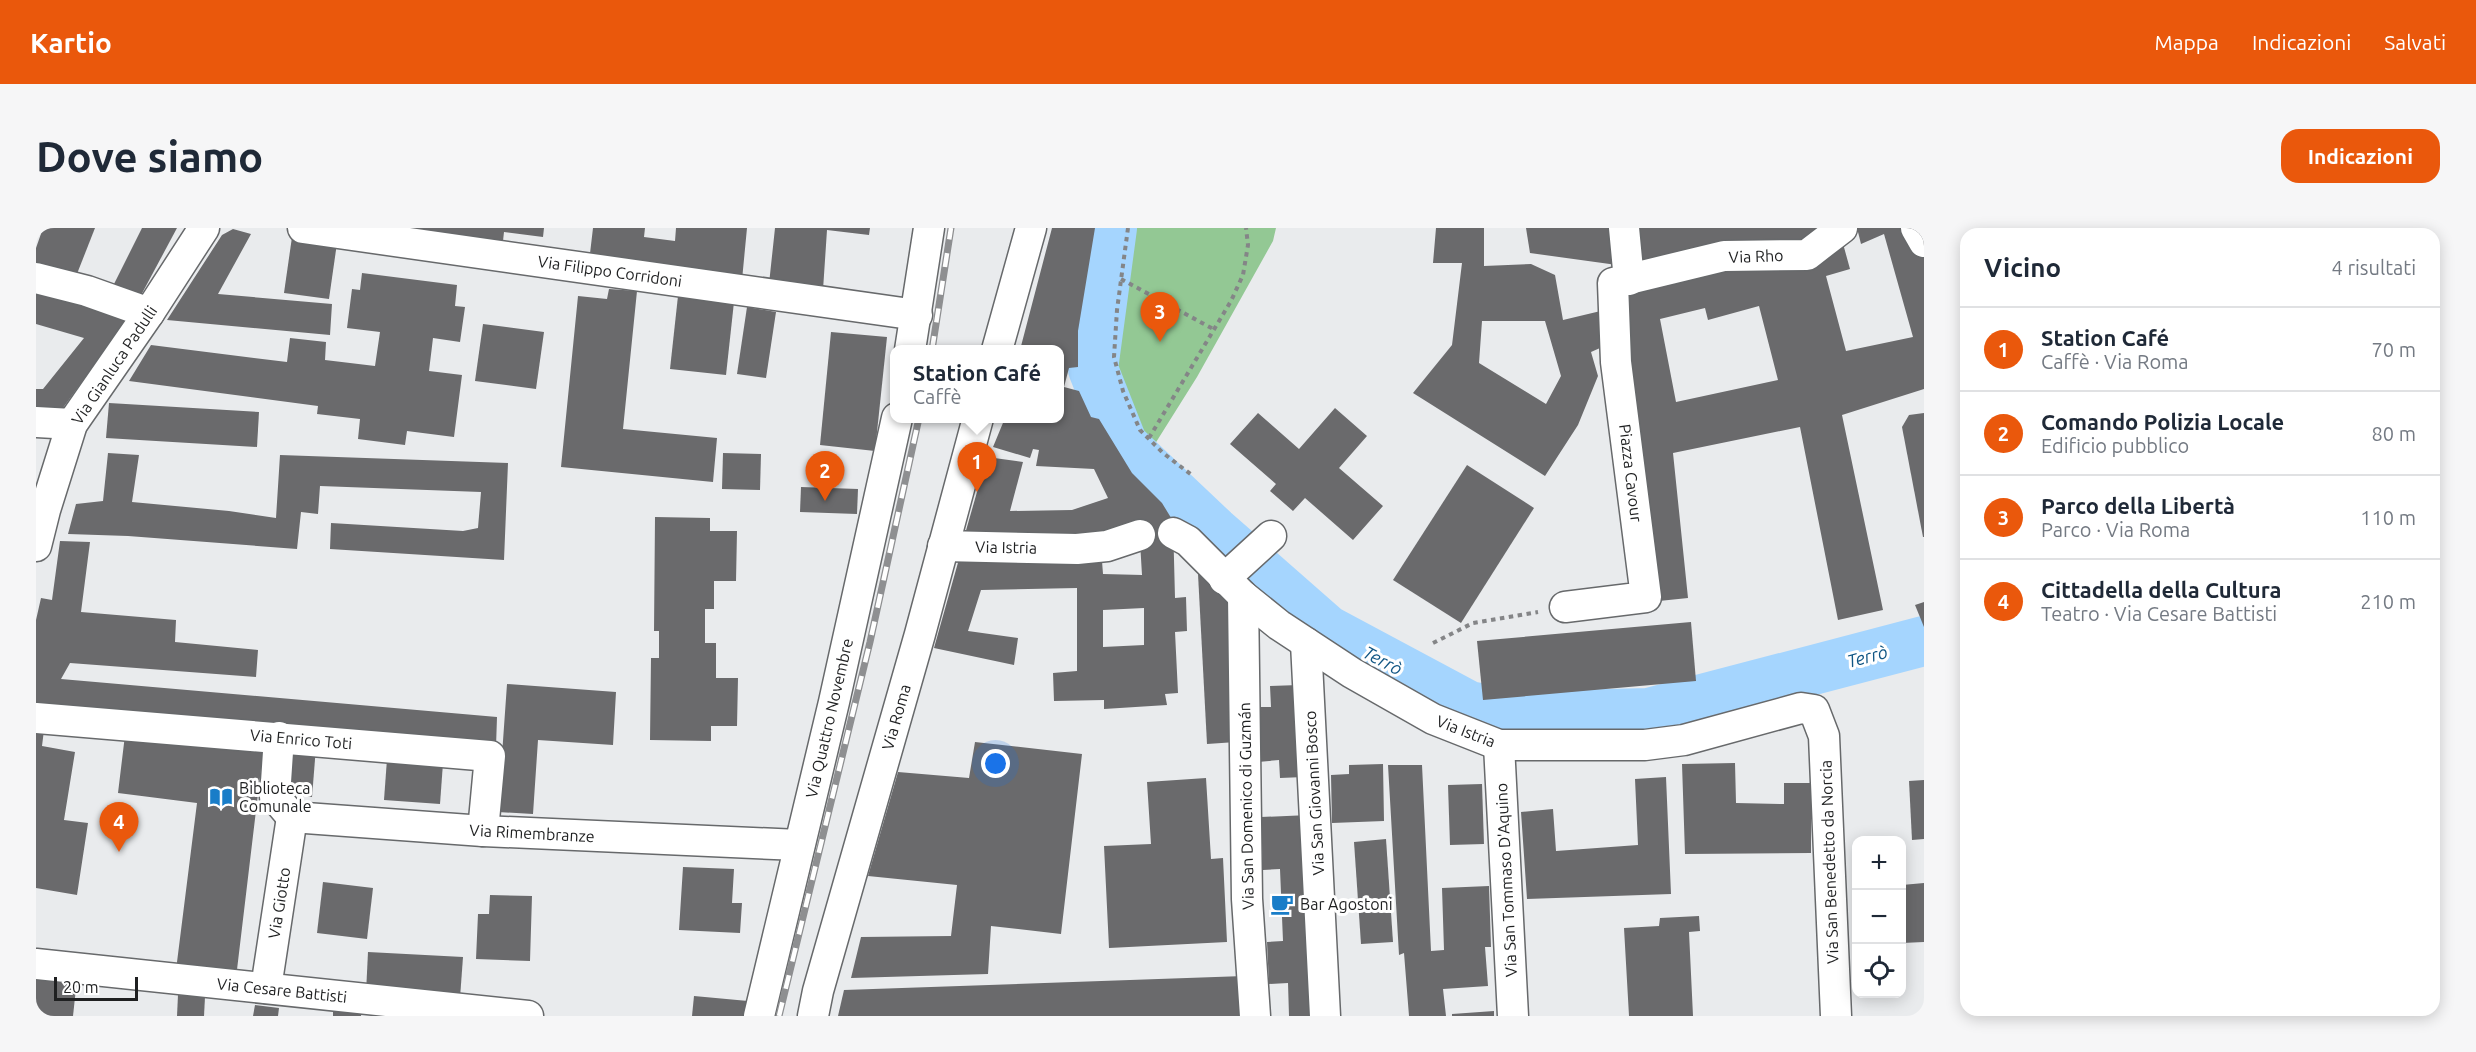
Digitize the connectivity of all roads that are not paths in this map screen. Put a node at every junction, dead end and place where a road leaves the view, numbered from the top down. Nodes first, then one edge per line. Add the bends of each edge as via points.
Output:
1 (204, 228) edge
2 (303, 228) edge
3 (929, 228) edge
4 (1031, 228) edge
5 (1624, 228) edge
6 (1842, 228) edge
7 (1916, 228) edge
8 (1924, 242) edge
9 (36, 278) edge
10 (1629, 280) junction
11 (149, 313) junction
12 (917, 315) junction
13 (911, 345) edge
14 (998, 345) edge
15 (36, 422) edge
16 (896, 423) edge
17 (977, 423) edge
18 (72, 424) junction
19 (1173, 533) dead end
20 (1140, 536) dead end
21 (1271, 536) dead end
22 (36, 546) edge
23 (943, 546) junction
24 (1234, 587) junction
25 (1565, 608) road end
26 (1306, 643) junction
27 (1814, 710) joint
28 (36, 718) edge
29 (279, 737) junction
30 (1499, 745) junction
31 (284, 807) junction
32 (483, 831) junction
33 (799, 845) junction
34 (36, 964) edge
35 (283, 998) edge
36 (528, 1016) edge
37 (759, 1016) edge
38 (813, 1016) edge
39 (1255, 1016) edge
40 (1325, 1016) edge
41 (1513, 1016) edge
42 (1836, 1016) edge

1 - 11 street, Via Gianluca Padulli
2 - 12 street, Via Filippo Corridoni
3 - 12 street
4 - 14 street
5 - 10 street
6 - 10 street, Via Rho via 1807,255 1724,256
7 - 8 street
9 - 11 street
10 - 25 street, Piazza Cavour via 1613,283 1616,362 1646,597
11 - 18 street, Via Gianluca Padulli
12 - 13 street
15 - 18 street
16 - 33 street, Via Quattro Novembre
17 - 23 street, Via Roma
18 - 22 street, Via Gianluca Padulli
19 - 24 street, Via Istria via 1188,541
20 - 23 street, Via Istria via 1107,546 1077,549
21 - 24 street
23 - 38 street, Via Roma
24 - 26 street, Via Istria
24 - 39 street, Via San Domenico di Guzmán
26 - 30 street, Via Istria via 1433,719
26 - 40 street, Via San Giovanni Bosco
27 - 30 street, Via Istria via 1801,708 1684,740 1645,745
27 - 42 street, Via San Benedetto da Norcia via 1824,736
28 - 29 street, Via Enrico Toti
29 - 31 street, Via Giotto
29 - 32 street, Via Enrico Toti via 490,756
30 - 41 street, Via San Tommaso D'Aquino
31 - 32 street, Via Rimembranze
31 - 35 street, Via Giotto
32 - 33 street, Via Rimembranze
33 - 37 street, Via Quattro Novembre
34 - 35 street, Via Cesare Battisti
35 - 36 street, Via Cesare Battisti

